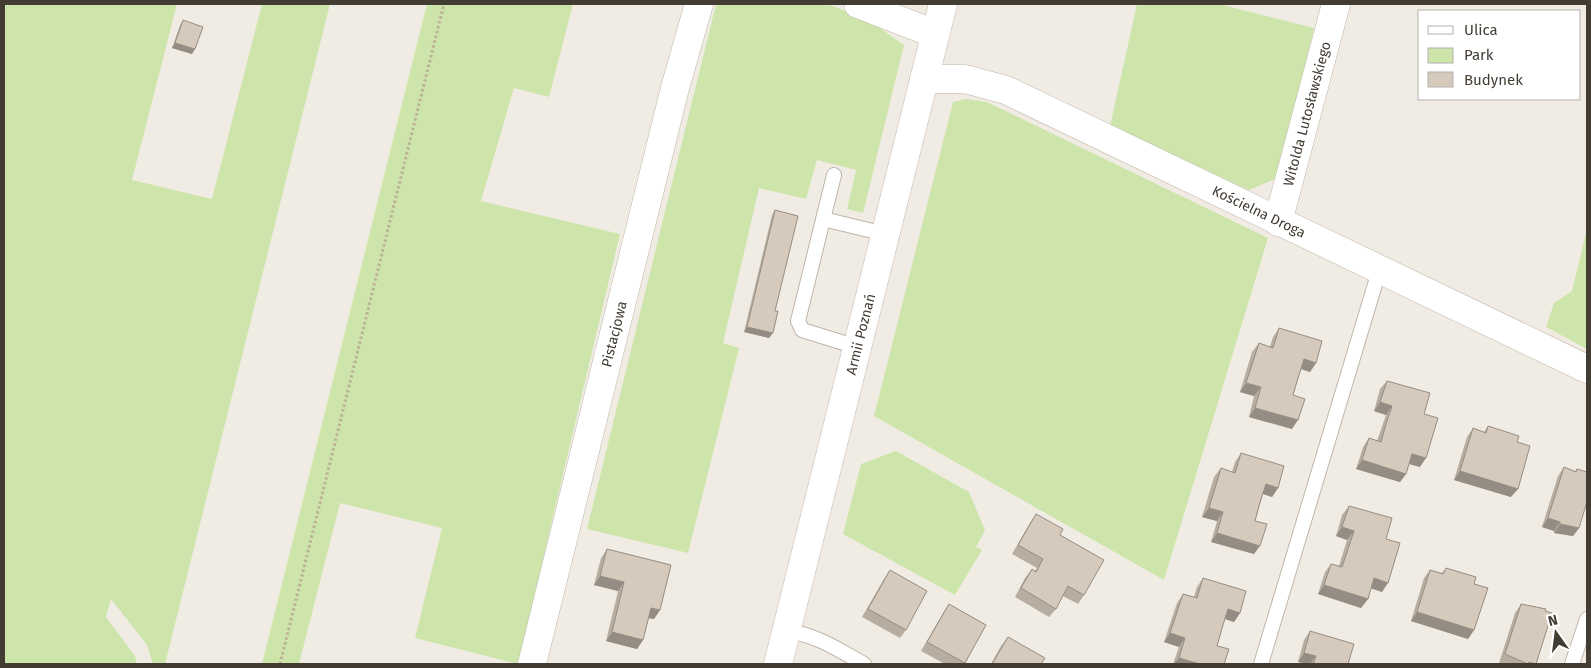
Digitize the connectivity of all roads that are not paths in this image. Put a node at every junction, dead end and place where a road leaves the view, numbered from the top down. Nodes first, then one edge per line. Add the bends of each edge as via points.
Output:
1 (699, 4) edge
2 (858, 4) edge
3 (943, 4) edge
4 (1336, 4) edge
5 (936, 34) junction
6 (924, 79) junction
7 (834, 175) dead end
8 (823, 219) junction
9 (1278, 222) junction
10 (885, 234) junction
11 (1379, 271) junction
12 (857, 347) junction
13 (1587, 369) edge
14 (1587, 619) edge
15 (786, 631) junction
16 (532, 664) edge
17 (778, 664) edge
18 (864, 664) edge
19 (1261, 664) edge
20 (1572, 664) edge

1 - 16 street, Pistacjowa via 675,88
2 - 5 street
3 - 5 street, Armii Poznań
4 - 9 street, Witolda Lutosławskiego
5 - 6 street, Armii Poznań
6 - 9 street, Kościelna Droga via 965,79 1006,90
6 - 10 street, Armii Poznań
7 - 8 lane
8 - 10 lane
8 - 12 lane via 798,321 802,330 810,334
9 - 11 street, Kościelna Droga
10 - 12 street, Armii Poznań
11 - 13 street, Kościelna Droga
11 - 19 lane
12 - 15 street, Armii Poznań
14 - 20 lane
15 - 17 street, Armii Poznań
15 - 18 lane via 815,638

